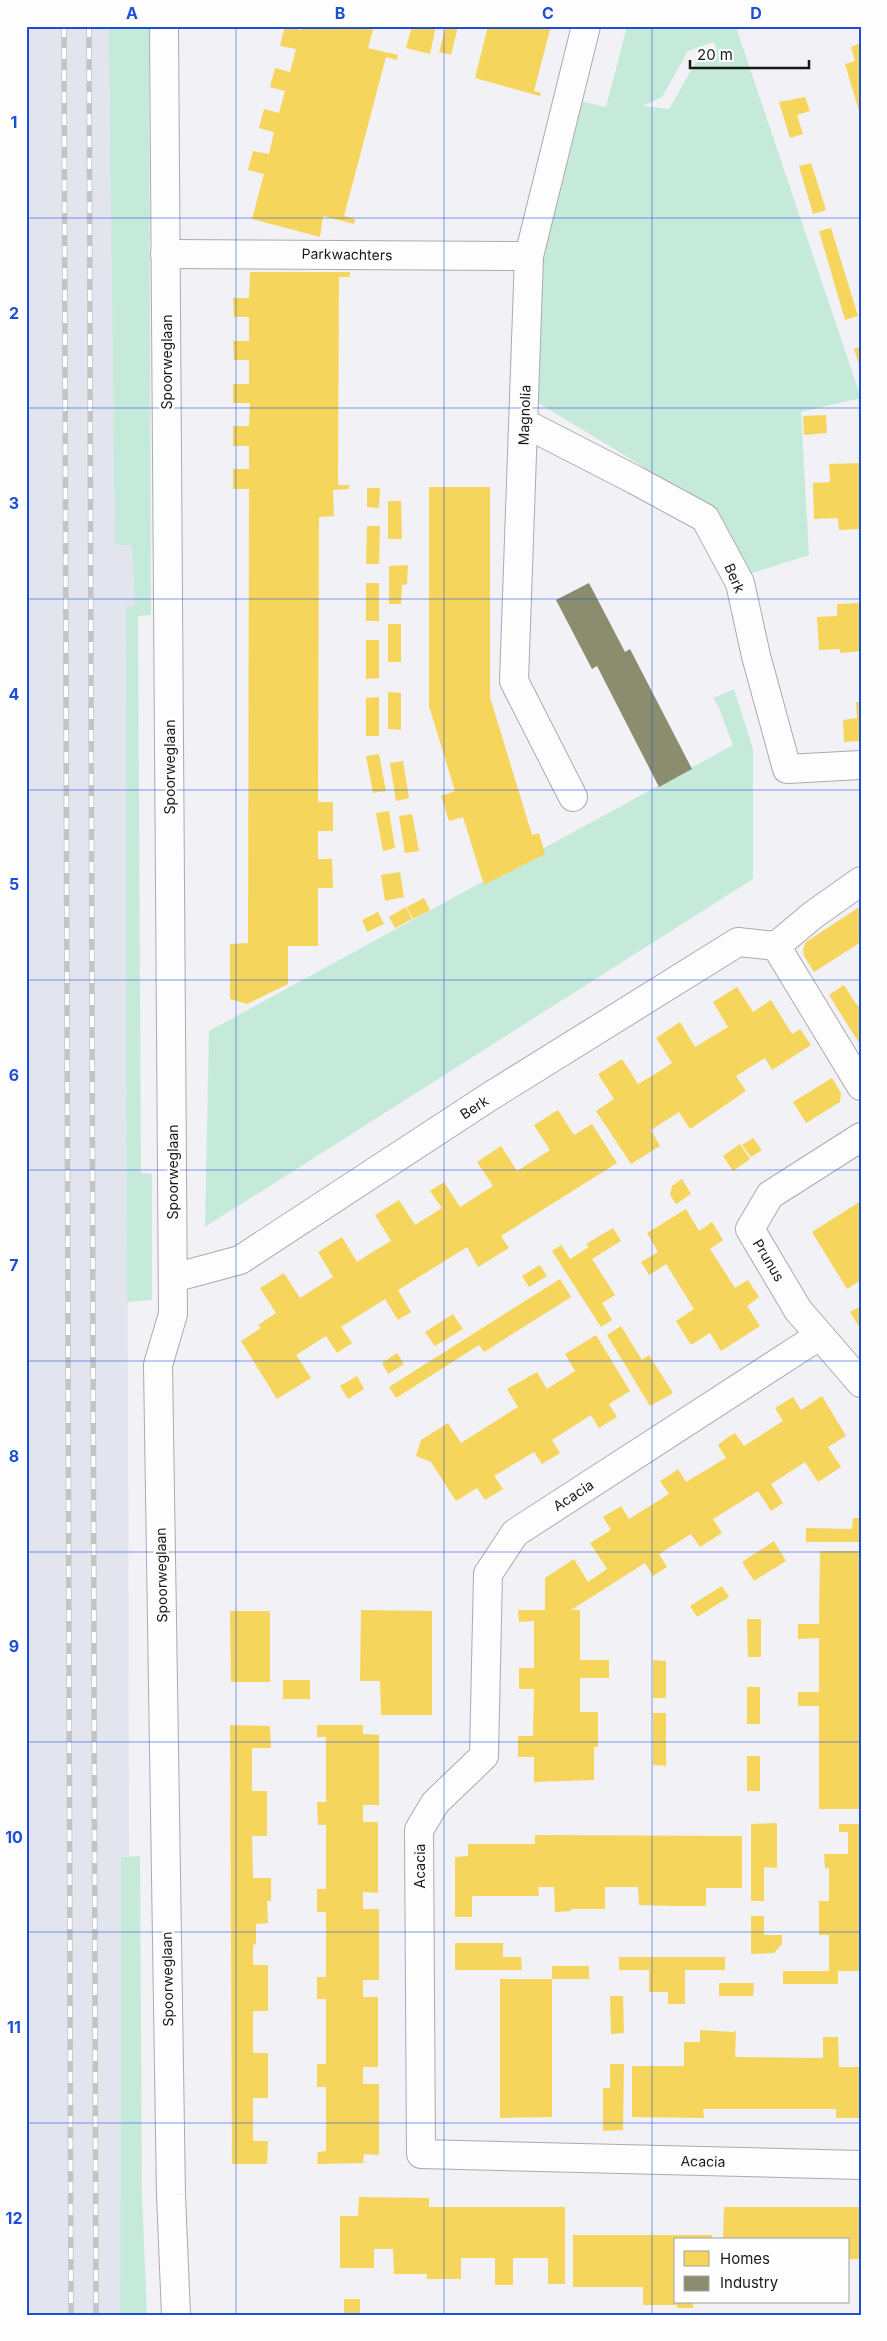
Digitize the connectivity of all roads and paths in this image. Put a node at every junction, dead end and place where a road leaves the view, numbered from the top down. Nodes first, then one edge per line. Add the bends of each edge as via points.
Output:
1 (164, 26) edge
2 (586, 26) edge
3 (165, 254) junction
4 (529, 256) junction
5 (524, 423) junction
6 (861, 765) edge
7 (573, 797) dead end
8 (861, 881) edge
9 (776, 946) junction
10 (861, 1086) edge
11 (861, 1137) edge
12 (173, 1278) junction
13 (819, 1336) junction
14 (861, 1383) edge
15 (861, 2165) edge
16 (176, 2315) edge

1 - 3 street, Spoorweglaan
2 - 4 street, Magnolia
3 - 4 street, Parkwachters
3 - 12 street, Spoorweglaan
4 - 5 street, Magnolia
5 - 6 street, Berk via 705,518 740,584 787,769
5 - 7 street, Magnolia via 514,681
8 - 9 street
9 - 10 street
9 - 12 street, Berk via 738,942 490,1097 240,1260
11 - 13 street, Prunus via 770,1194 750,1229 798,1310
12 - 16 street, Spoorweglaan via 173,1314 158,1365 171,2195
13 - 14 street, Prunus
13 - 15 street, Acacia via 515,1533 488,1574 484,1756 435,1803 419,1830 421,2154

